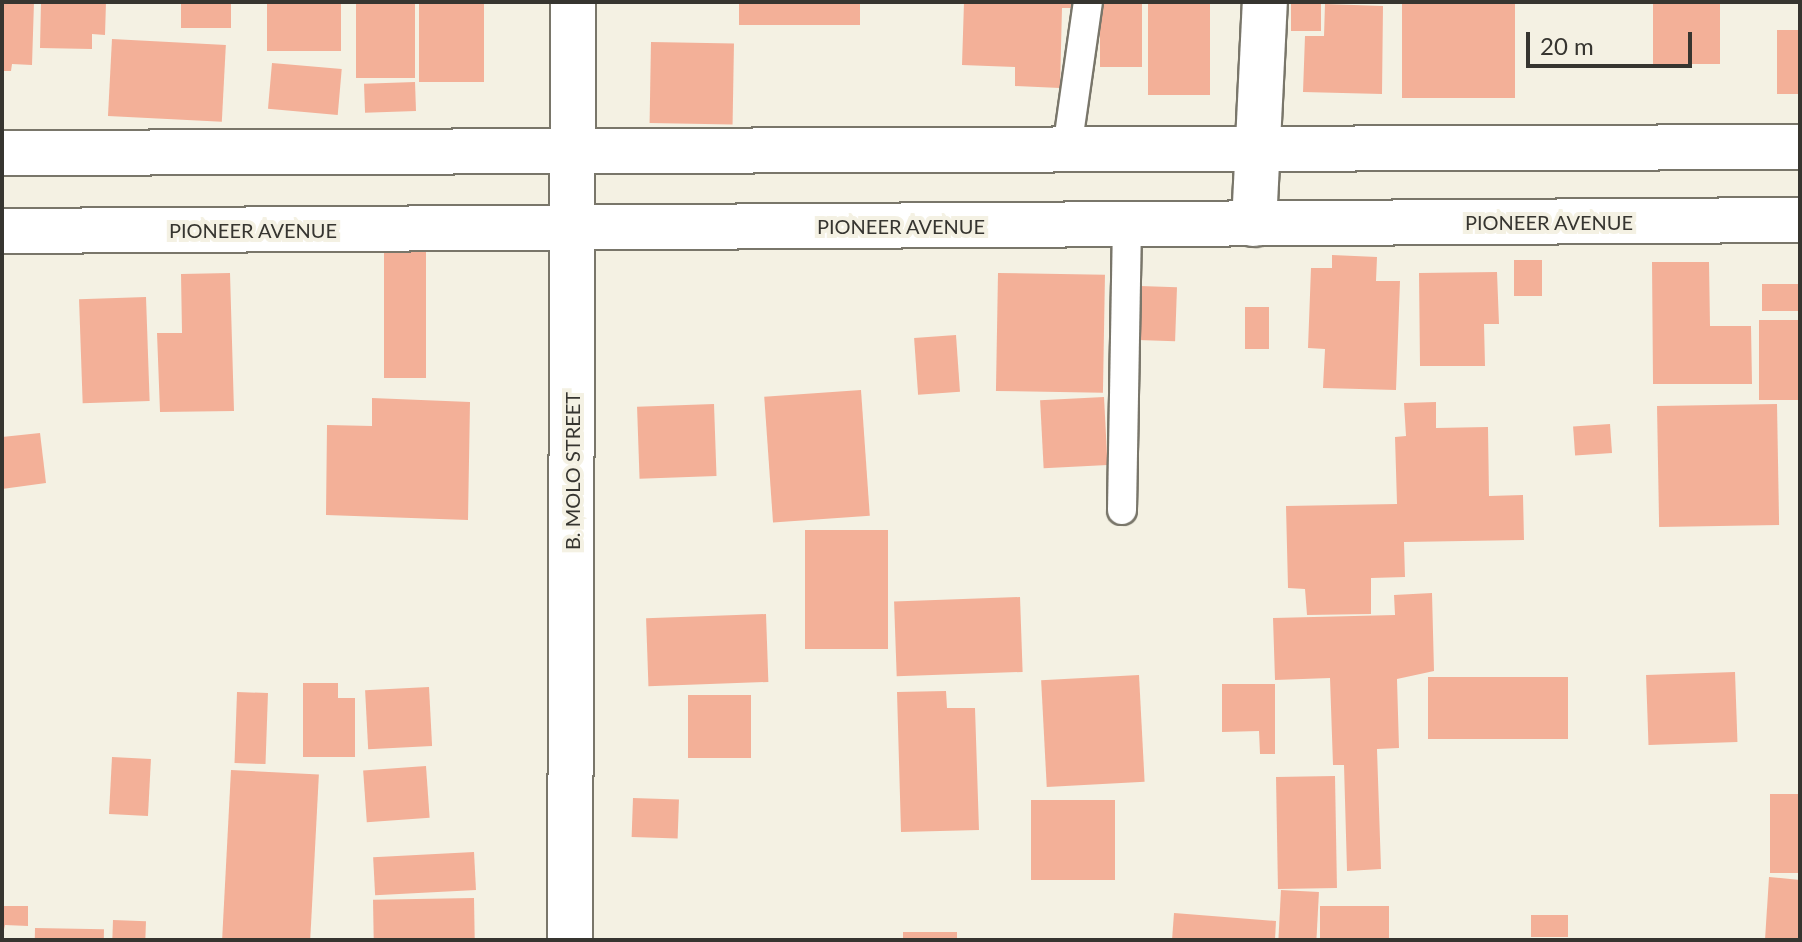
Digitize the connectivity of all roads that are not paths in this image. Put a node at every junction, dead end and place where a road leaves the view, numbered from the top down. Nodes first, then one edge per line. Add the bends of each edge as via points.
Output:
1 (573, 2) edge
2 (1088, 2) edge
3 (1265, 2) edge
4 (1800, 147) edge
5 (1067, 149) junction
6 (1253, 149) junction
7 (574, 151) junction
8 (2, 153) edge
9 (1800, 220) edge
10 (1254, 224) junction
11 (1127, 225) junction
12 (573, 228) junction
13 (2, 231) edge
14 (1122, 510) dead end
15 (570, 940) edge

1 - 7 street, B. MOLO STREET
2 - 5 lane
3 - 6 street
4 - 6 street
5 - 6 street
5 - 7 street
6 - 10 street
7 - 8 street
7 - 12 street, B. MOLO STREET
9 - 10 street, PIONEER AVENUE
10 - 11 street, PIONEER AVENUE
11 - 12 street, PIONEER AVENUE
11 - 14 lane
12 - 13 street, PIONEER AVENUE
12 - 15 street, B. MOLO STREET

